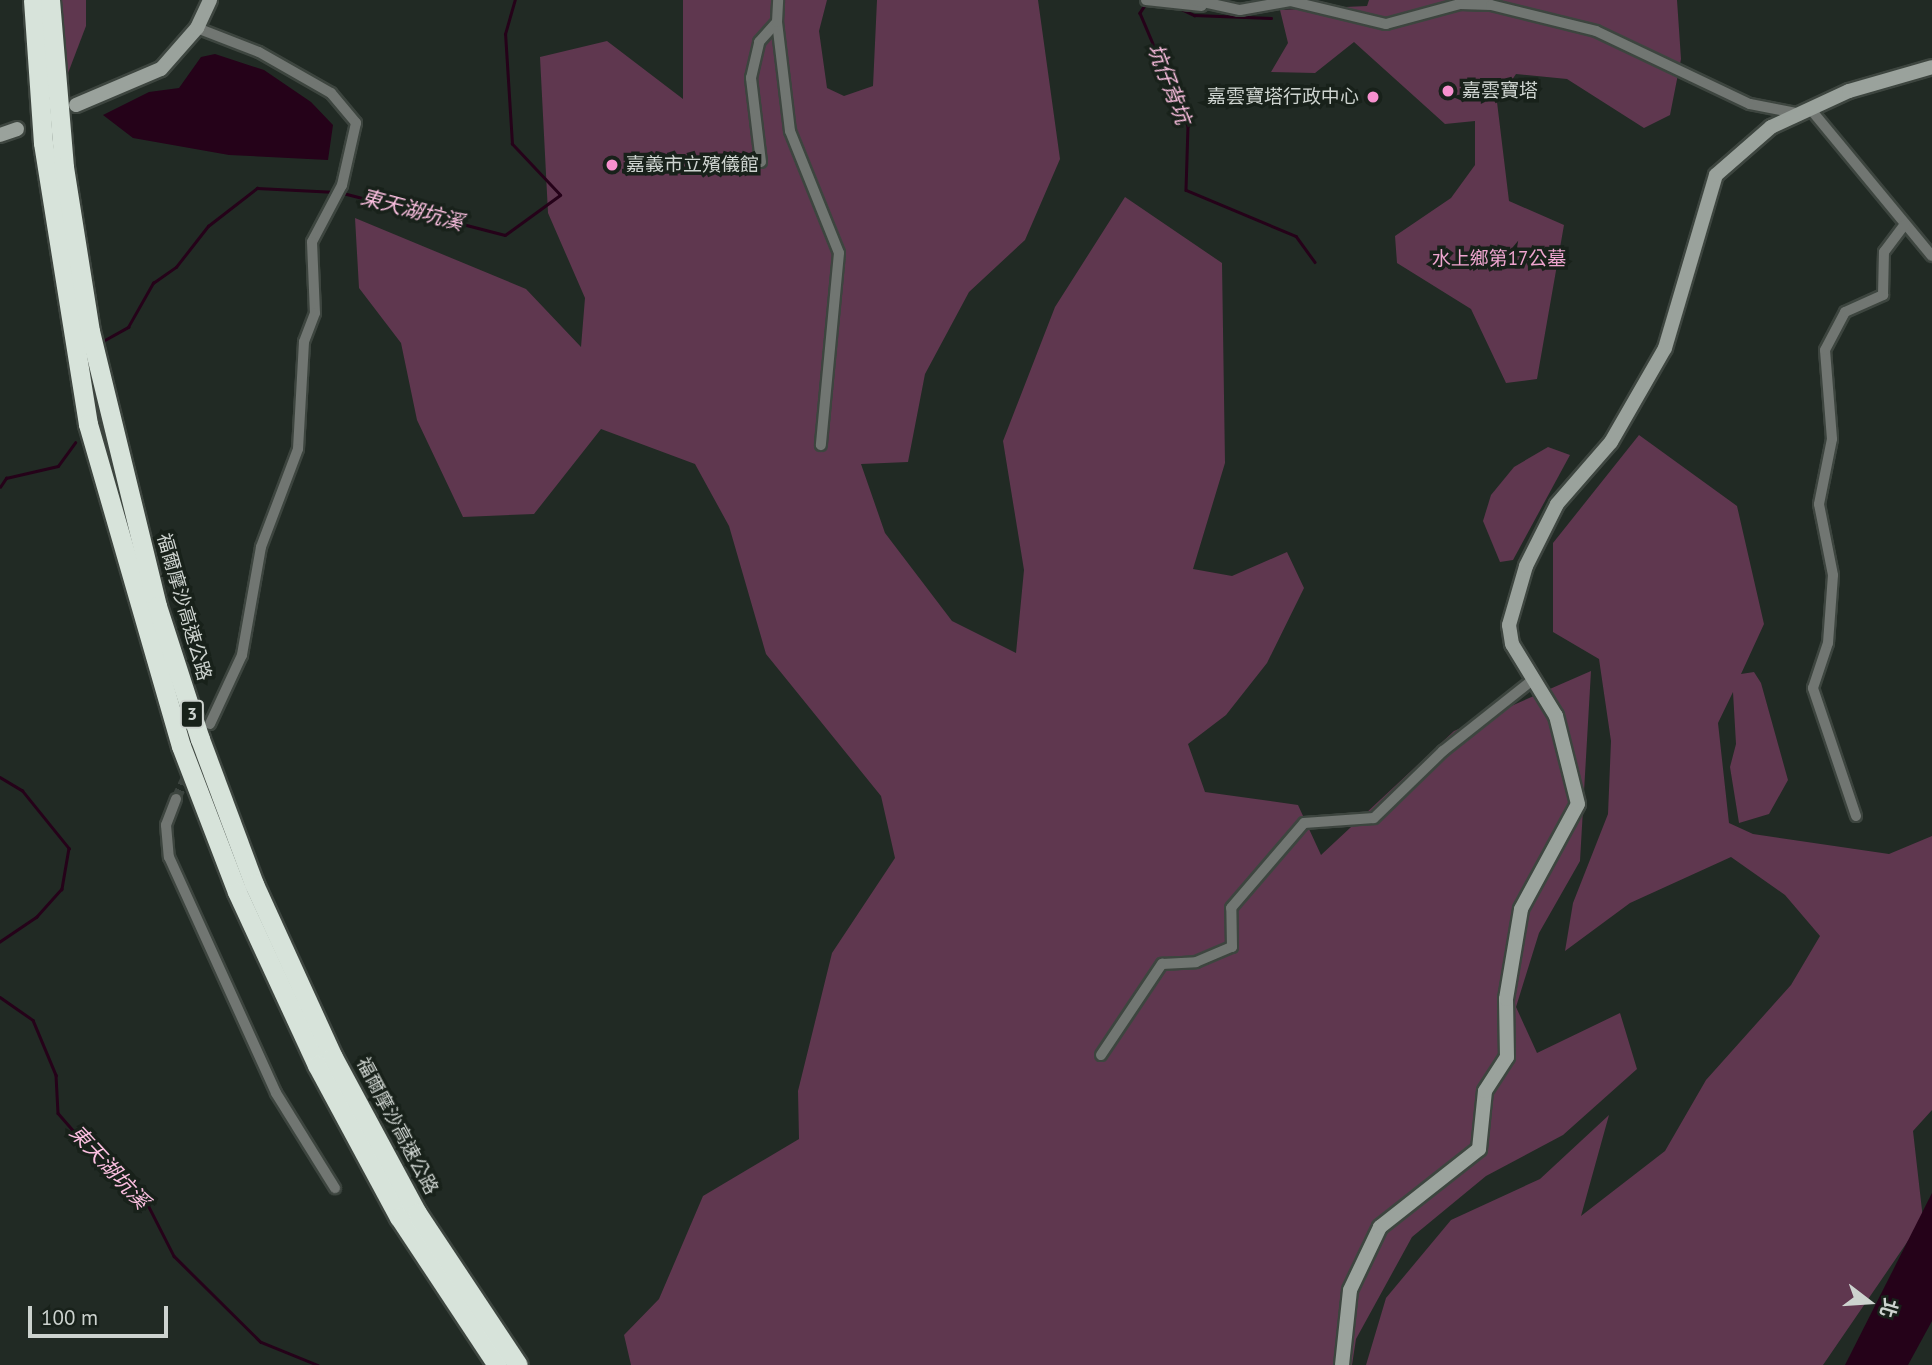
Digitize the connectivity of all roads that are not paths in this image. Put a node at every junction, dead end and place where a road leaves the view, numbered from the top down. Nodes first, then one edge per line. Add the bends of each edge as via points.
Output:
1 (33, 0) edge
2 (50, 0) edge
3 (210, 0) edge
4 (778, 0) edge
5 (1146, 0) edge
6 (1194, 0) edge
7 (1212, 7) junction
8 (777, 22) junction
9 (197, 28) junction
10 (1932, 67) edge
11 (76, 105) dead end
12 (1808, 113) junction
13 (17, 129) dead end
14 (0, 135) edge
15 (761, 162) dead end
16 (1904, 225) junction
17 (1932, 256) edge
18 (821, 445) dead end
19 (1530, 682) junction
20 (210, 724) dead end
21 (176, 799) tunnel mouth
22 (1856, 816) dead end
23 (1101, 1055) dead end
24 (335, 1188) dead end
25 (497, 1365) edge
26 (518, 1365) edge
27 (1342, 1365) edge

1 - 25 highway, 3 via 54,229 88,424 181,746 237,892 317,1065 399,1217
2 - 26 highway, 福爾摩沙高速公路 / 3 via 64,167 90,331 157,606 200,739 254,884 334,1057 417,1213
3 - 9 street
4 - 8 street
5 - 7 street
6 - 7 street
7 - 12 street via 1290,1 1386,24 1460,4 1491,5 1596,32 1750,104
8 - 15 street via 759,42 751,78
8 - 18 street via 790,131 839,253
9 - 11 street via 161,69
9 - 20 street via 259,52 331,93 356,124 342,185 312,242 315,313 304,342 298,449 261,548 242,655
10 - 12 street via 1849,91
12 - 16 street
12 - 19 street via 1771,127 1716,175 1665,348 1611,442 1556,504 1526,566 1509,625
13 - 14 street
16 - 17 street
16 - 22 street via 1884,252 1883,295 1845,312 1825,350 1832,439 1819,504 1833,575 1828,643 1813,688
19 - 23 street via 1443,751 1374,818 1304,822 1231,908 1232,947 1196,962 1162,964
19 - 27 street via 1556,716 1570,755 1574,818 1521,909 1506,999 1507,1057 1485,1091 1479,1149 1380,1227 1350,1290
21 - 24 street via 166,825 169,857 276,1093

